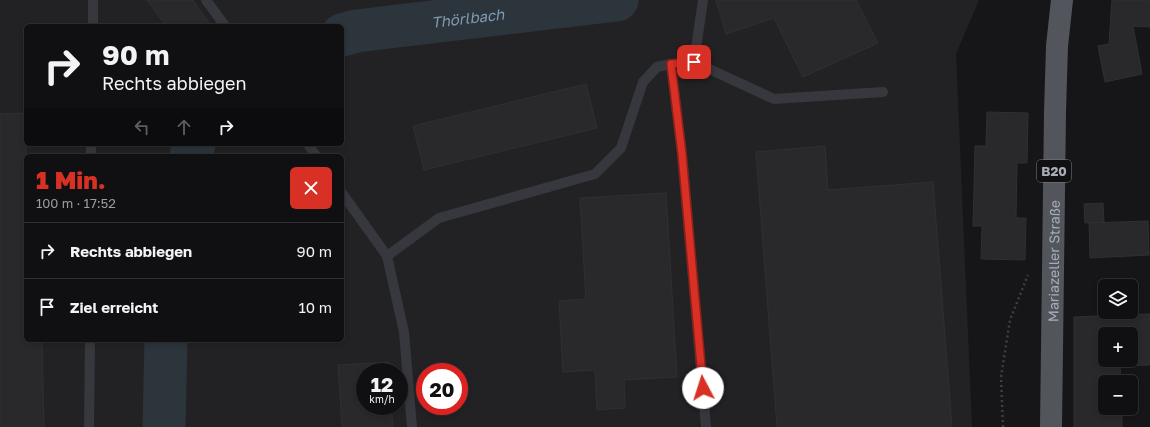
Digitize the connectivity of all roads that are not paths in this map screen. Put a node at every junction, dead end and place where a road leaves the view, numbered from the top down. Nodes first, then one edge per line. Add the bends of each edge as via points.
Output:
1 (93, 0) edge
2 (206, 0) edge
3 (703, 0) edge
4 (1062, 0) edge
5 (93, 24) edge
6 (224, 24) edge
7 (694, 62) junction
8 (671, 64) junction
9 (883, 92) dead end
10 (344, 196) edge
11 (387, 256) junction
12 (90, 342) edge
13 (89, 427) edge
14 (412, 427) edge
15 (706, 427) edge
16 (1051, 427) edge

1 - 5 lane
2 - 6 lane
3 - 7 lane
4 - 16 main road, Mariazeller Straße / B20 via 1055,105
7 - 8 lane
7 - 9 lane via 774,99
8 - 11 lane via 658,68 643,82 621,148 595,174 439,218
8 - 15 lane via 682,154
10 - 11 lane
11 - 14 lane via 404,332
12 - 13 lane

